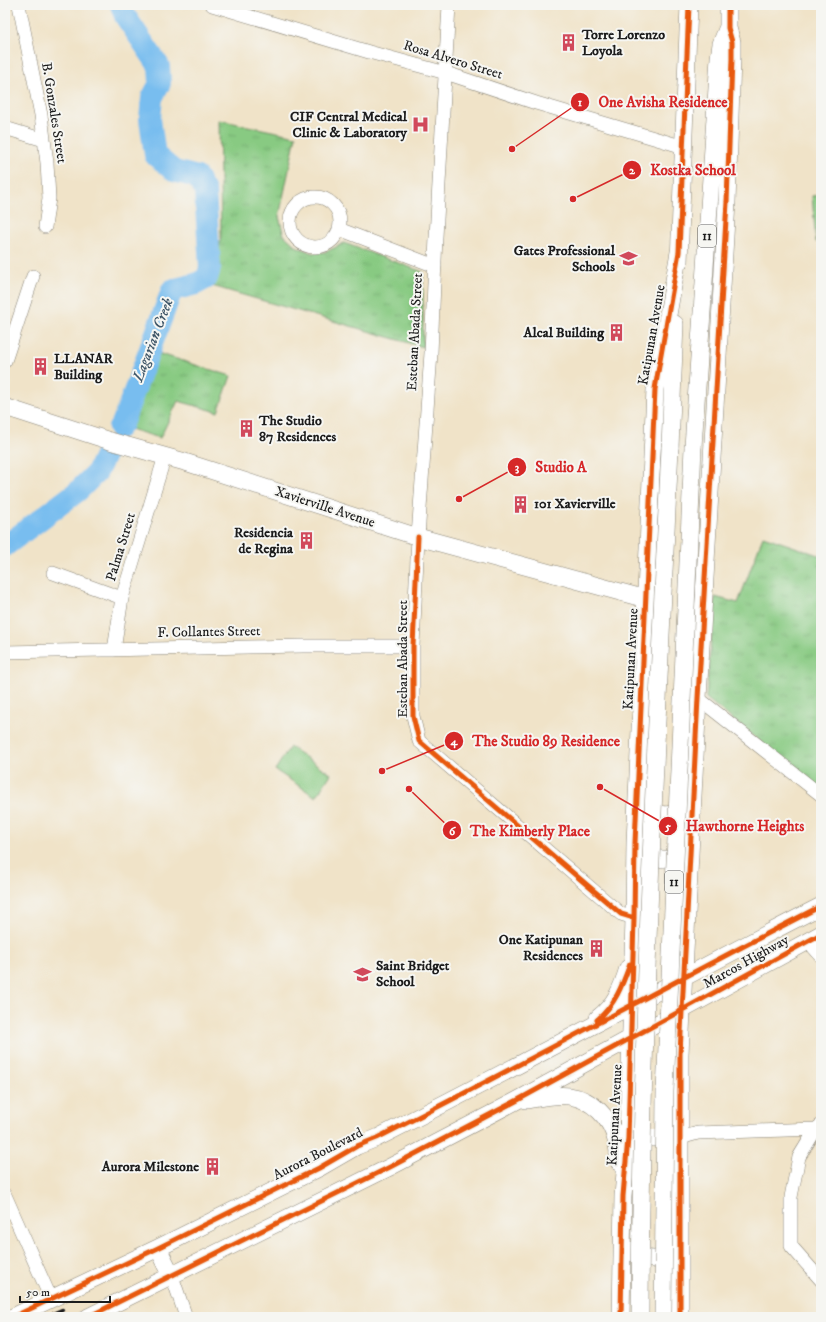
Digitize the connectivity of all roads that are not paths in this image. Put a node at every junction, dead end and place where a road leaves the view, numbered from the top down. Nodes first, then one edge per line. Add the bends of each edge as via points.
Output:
1 (19, 5) edge
2 (212, 5) edge
3 (449, 5) edge
4 (689, 5) edge
5 (728, 5) edge
6 (250, 11) edge
7 (728, 28) junction
8 (446, 73) junction
9 (5, 128) edge
10 (44, 140) junction
11 (684, 147) junction
12 (45, 227) dead end
13 (339, 229) dead end
14 (679, 252) junction
15 (435, 266) junction
16 (33, 276) dead end
17 (5, 361) edge
18 (5, 407) edge
19 (165, 456) junction
20 (418, 537) junction
21 (53, 573) dead end
22 (122, 598) junction
23 (646, 599) junction
24 (413, 646) junction
25 (114, 650) junction
26 (5, 652) edge
27 (698, 698) junction
28 (638, 794) junction
29 (693, 795) junction
30 (821, 795) edge
31 (635, 858) junction
32 (689, 860) junction
33 (821, 906) edge
34 (634, 918) junction
35 (814, 937) edge
36 (633, 955) junction
37 (821, 956) edge
38 (684, 978) junction
39 (711, 995) junction
40 (632, 1005) junction
41 (682, 1011) junction
42 (583, 1031) junction
43 (630, 1038) junction
44 (680, 1054) junction
45 (516, 1101) junction
46 (819, 1129) edge
47 (628, 1138) junction
48 (680, 1138) junction
49 (5, 1194) edge
50 (623, 1196) junction
51 (680, 1238) junction
52 (622, 1246) junction
53 (158, 1248) junction
54 (680, 1274) junction
55 (172, 1276) junction
56 (821, 1280) edge
57 (621, 1284) junction
58 (51, 1299) junction
59 (13, 1317) edge
60 (88, 1317) edge
61 (186, 1317) edge
62 (621, 1317) edge
63 (640, 1317) edge
64 (663, 1317) edge
65 (680, 1317) edge

1 - 10 street, B. Gonzales Street
2 - 6 street, Rosa Alvero Street
3 - 8 street, Esteban Abada Street
4 - 11 main road, Katipunan Avenue / 11
5 - 7 main road, 11
6 - 8 street, Rosa Alvero Street via 369,52
7 - 27 main road, 11 via 732,42 732,59 727,202
7 - 64 main road, 11, bridge via 721,44 719,58 693,446 665,1092
8 - 11 street, Rosa Alvero Street
8 - 15 street, Esteban Abada Street
9 - 10 street
10 - 12 street, B. Gonzales Street via 49,198
11 - 14 main road, Katipunan Avenue / 11
13 - 15 street
14 - 23 main road, Katipunan Avenue / 11 via 655,388
14 - 63 main road, Katipunan Avenue / 11, bridge via 643,1092
15 - 20 street, Esteban Abada Street
16 - 17 street
18 - 19 main road, Xavierville Avenue
19 - 20 main road, Xavierville Avenue
19 - 22 street, Palma Street
20 - 23 main road, Xavierville Avenue
20 - 24 street, Esteban Abada Street
21 - 22 street
22 - 25 street, Palma Street
23 - 28 main road, Katipunan Avenue / 11
24 - 25 street, F. Collantes Street
24 - 34 street, Esteban Abada Street via 413,716 419,741 621,914
25 - 26 street, F. Collantes Street
27 - 29 main road, 11
27 - 30 street
28 - 29 main road via 643,806 650,811 667,815 686,806
28 - 31 main road, Katipunan Avenue / 11
29 - 32 main road, 11
31 - 32 main road
31 - 34 main road, Katipunan Avenue / 11
32 - 38 main road, 11
33 - 38 main road, Marcos Highway
34 - 36 main road, Katipunan Avenue / 11
35 - 37 street
35 - 39 main road, Marcos Highway
36 - 40 main road, Katipunan Avenue / 11
36 - 42 main road via 614,1001
38 - 40 main road, Marcos Highway
38 - 41 main road, 11
39 - 41 main road, Marcos Highway
39 - 44 main road via 694,1019
40 - 42 main road, Aurora Boulevard
40 - 43 main road, Katipunan Avenue / 11
41 - 43 main road, Marcos Highway
41 - 44 main road, 11
42 - 53 main road, Aurora Boulevard
43 - 45 main road
43 - 47 main road, Katipunan Avenue / 11
44 - 48 main road, 11
45 - 50 main road via 569,1096 588,1102 601,1112 612,1128 616,1140
45 - 55 main road via 390,1168
46 - 48 street via 698,1133
46 - 56 street via 799,1157 791,1197 791,1246
47 - 48 main road
47 - 50 main road, Katipunan Avenue / 11
48 - 51 main road, 11
49 - 58 street
50 - 52 main road, Katipunan Avenue / 11
51 - 52 main road via 665,1257 654,1260 643,1258
51 - 54 main road, 11
52 - 57 main road, Katipunan Avenue / 11
53 - 55 main road
53 - 58 main road, Aurora Boulevard
54 - 57 main road via 662,1269 644,1270 635,1272
54 - 65 main road, 11
55 - 60 main road
55 - 61 street
57 - 62 main road, Katipunan Avenue / 11
58 - 59 main road, Aurora Boulevard

